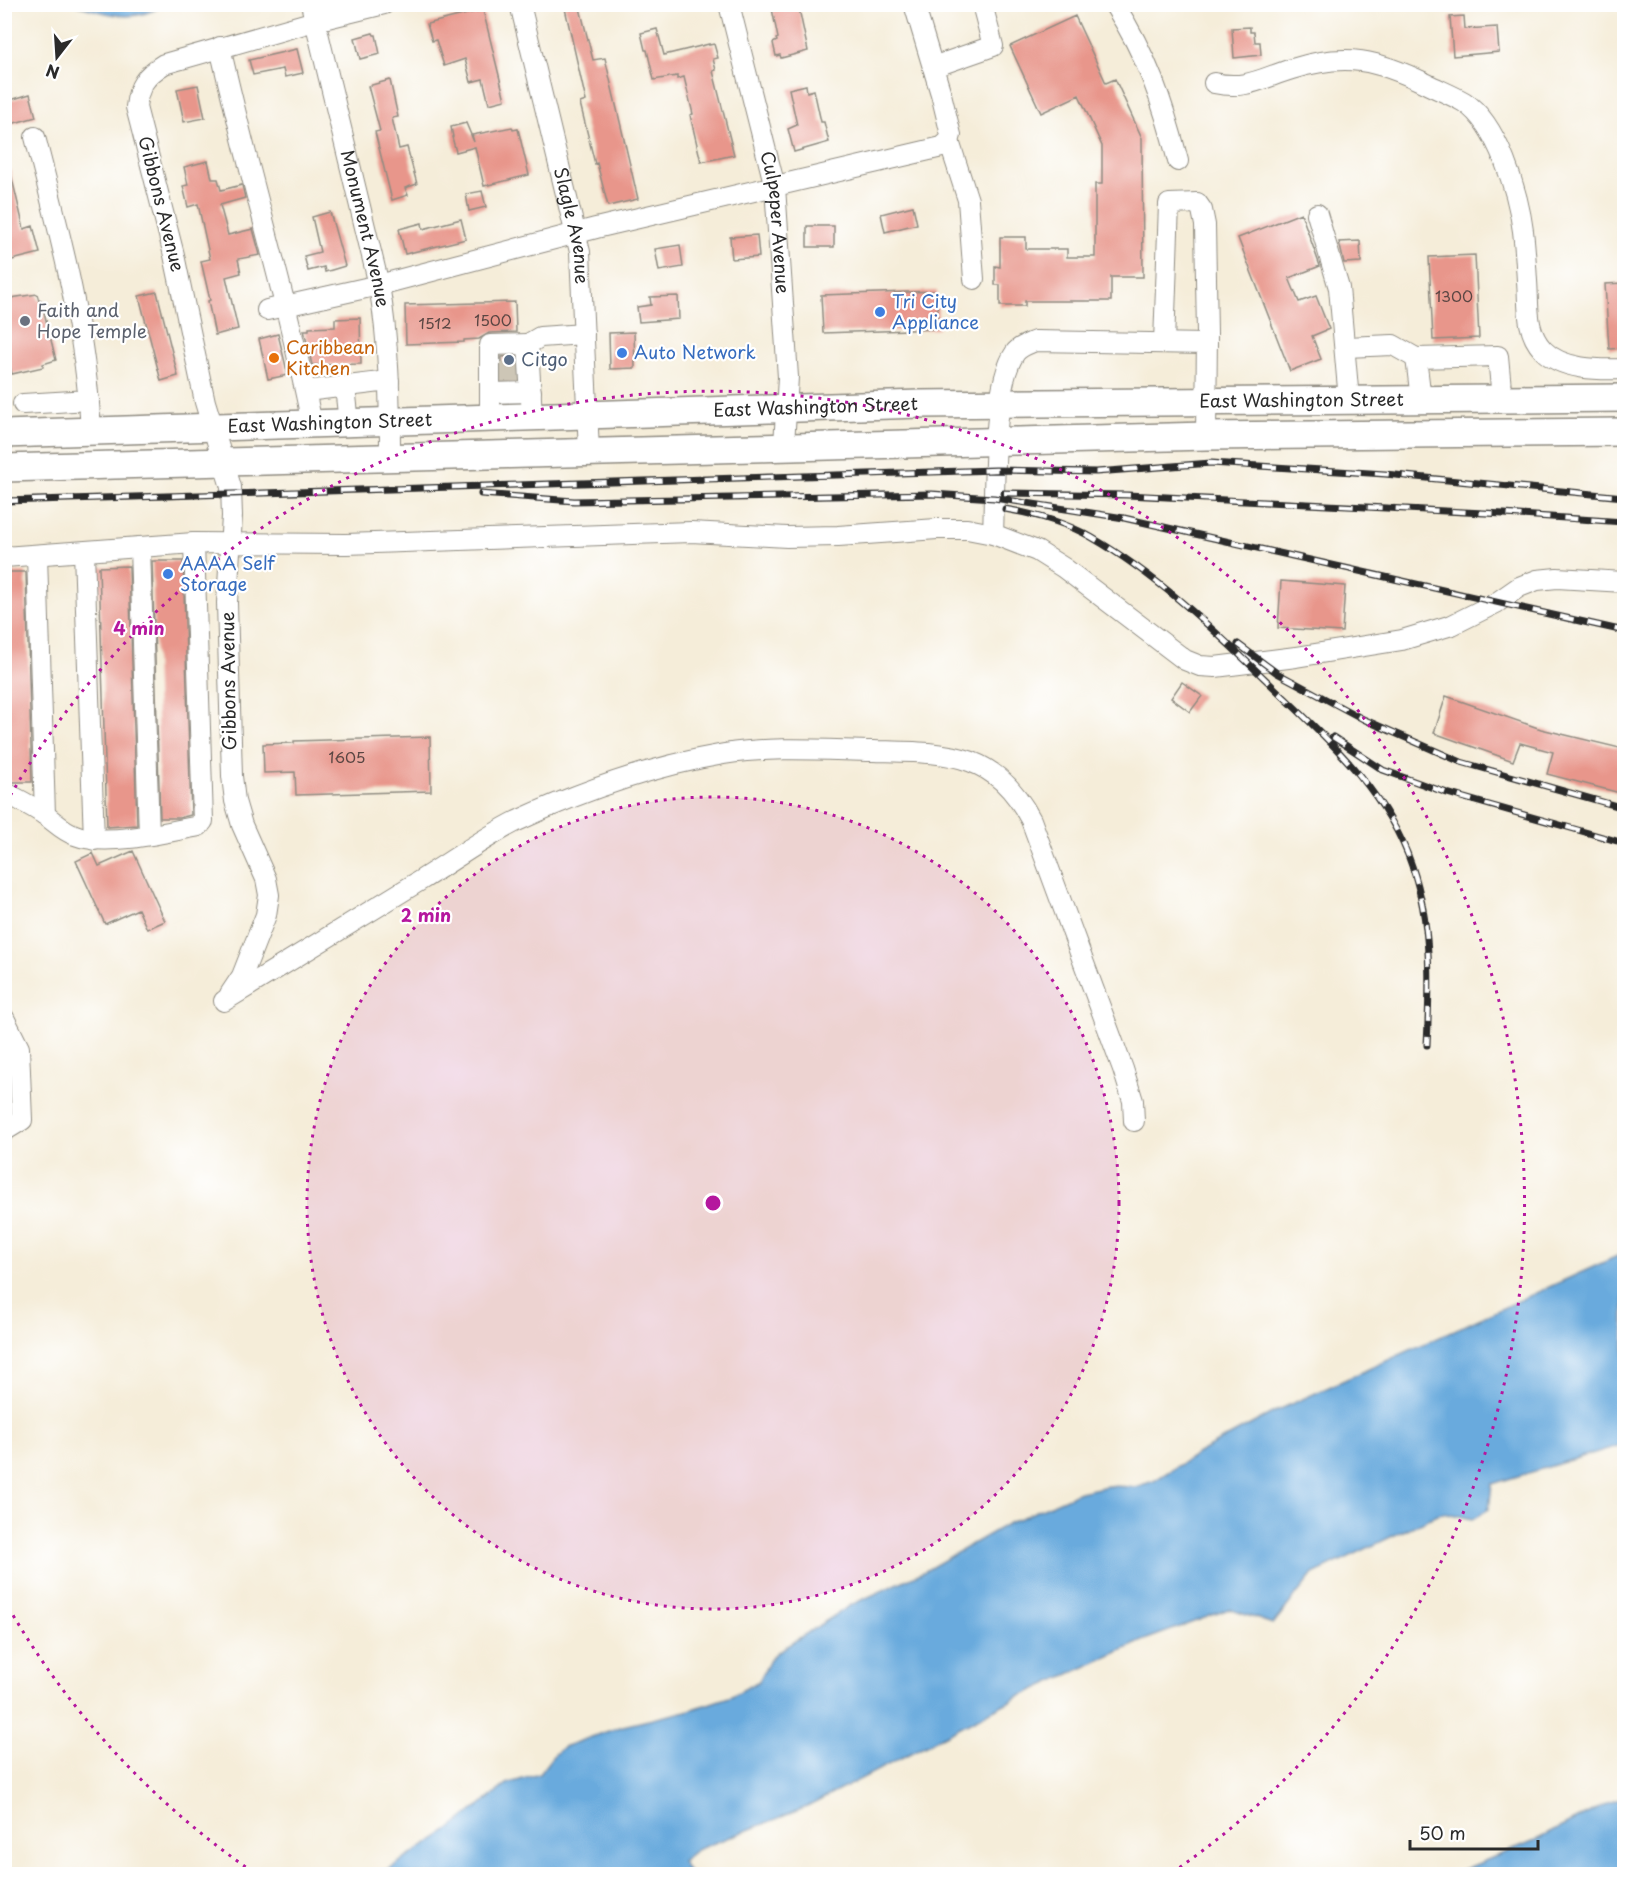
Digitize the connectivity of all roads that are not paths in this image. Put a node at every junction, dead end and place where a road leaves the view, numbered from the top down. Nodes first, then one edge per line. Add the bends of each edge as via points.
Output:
1 (384, 4) edge
2 (520, 4) edge
3 (729, 4) edge
4 (914, 4) edge
5 (982, 4) edge
6 (1114, 4) edge
7 (313, 13) edge
8 (219, 47) junction
9 (933, 67) junction
10 (1214, 83) dead end
11 (35, 137) dead end
12 (949, 141) junction
13 (1178, 161) dead end
14 (775, 187) junction
15 (1317, 214) dead end
16 (577, 234) junction
17 (974, 279) dead end
18 (379, 285) junction
19 (276, 308) junction
20 (585, 334) junction
21 (528, 344) junction
22 (1164, 344) junction
23 (1207, 344) junction
24 (1346, 346) junction
25 (1416, 358) junction
26 (1624, 369) edge
27 (509, 372) junction
28 (389, 381) junction
29 (345, 387) junction
30 (306, 391) junction
31 (1624, 398) edge
32 (1421, 399) junction
33 (1502, 399) junction
34 (89, 400) junction
35 (1349, 400) junction
36 (1207, 402) junction
37 (999, 403) junction
38 (23, 404) dead end
39 (531, 405) junction
40 (490, 406) junction
41 (787, 408) junction
42 (588, 415) junction
43 (390, 421) junction
44 (349, 423) junction
45 (312, 424) junction
46 (214, 428) junction
47 (91, 432) junction
48 (1624, 432) edge
49 (4, 434) edge
50 (1206, 436) junction
51 (997, 442) junction
52 (784, 445) junction
53 (589, 452) junction
54 (390, 456) junction
55 (225, 461) junction
56 (4, 468) edge
57 (993, 534) junction
58 (194, 543) junction
59 (231, 543) junction
60 (140, 547) junction
61 (84, 552) junction
62 (37, 555) junction
63 (4, 557) edge
64 (1624, 582) edge
65 (4, 792) edge
66 (45, 815) junction
67 (148, 835) junction
68 (94, 840) junction
69 (4, 1018) edge
70 (1134, 1121) dead end
71 (4, 1131) edge

1 - 7 street, Gibbons Avenue
2 - 16 street, Slagle Avenue
3 - 14 street, Culpeper Avenue
4 - 9 street
5 - 9 street via 993,46
6 - 13 street via 1146,62 1165,110
7 - 8 street, Gibbons Avenue
7 - 18 street, Monument Avenue
8 - 19 street
8 - 46 street, Gibbons Avenue via 152,71 143,81 136,107
9 - 12 street via 951,135
10 - 26 street via 1243,86 1318,62 1366,61 1387,66 1464,102 1487,125 1513,187 1523,230 1529,322 1535,339 1549,355 1569,365
11 - 34 street via 62,243 82,341
12 - 14 street via 942,147
12 - 17 street via 968,200
14 - 16 street
14 - 41 street, Culpeper Avenue
15 - 24 street via 1340,288
16 - 18 street
16 - 20 street, Slagle Avenue
18 - 19 street
18 - 28 street, Monument Avenue via 386,322
19 - 30 street
20 - 21 street via 540,337
20 - 42 street, Slagle Avenue
21 - 27 street
21 - 27 street via 490,345
22 - 23 street
22 - 23 street via 1169,204 1197,203 1205,225
22 - 37 street via 1035,341 1017,351 1008,367
23 - 36 street
24 - 25 street via 1393,345
24 - 35 street
25 - 32 street
25 - 33 street via 1498,356
27 - 39 street
27 - 40 street
28 - 29 street
28 - 43 street, Monument Avenue
29 - 30 street
29 - 44 street
30 - 45 street
31 - 33 highway, East Washington Street
32 - 33 highway, East Washington Street
32 - 35 highway, East Washington Street
34 - 38 street
34 - 47 street
35 - 36 highway, East Washington Street
36 - 37 highway, East Washington Street
36 - 50 street
37 - 41 highway, East Washington Street
37 - 51 street
39 - 40 highway, East Washington Street
39 - 42 highway, East Washington Street
40 - 43 highway, East Washington Street
41 - 42 highway, East Washington Street
41 - 52 street, Culpeper Avenue
42 - 53 street, Slagle Avenue
43 - 44 highway, East Washington Street
43 - 54 street, Monument Avenue
44 - 45 highway, East Washington Street
45 - 46 highway, East Washington Street
46 - 47 highway, East Washington Street
46 - 55 street, Gibbons Avenue
47 - 49 highway, East Washington Street
48 - 50 highway, East Washington Street
50 - 51 highway, East Washington Street
51 - 52 highway, East Washington Street
51 - 57 street
52 - 53 highway, East Washington Street
53 - 54 highway, East Washington Street
54 - 55 highway, East Washington Street
55 - 56 highway, East Washington Street
55 - 59 street, Gibbons Avenue via 231,487
57 - 59 street via 938,529 838,536 691,532 346,544
57 - 64 street via 1037,551 1064,568 1185,660 1215,668 1421,635 1452,625 1537,580
58 - 59 street
58 - 60 street
58 - 67 street via 203,821 199,826
59 - 70 street, Gibbons Avenue via 227,603 231,776 242,825 269,895 266,915 242,976 224,1001 516,822 589,792 726,753 795,750 953,756 990,770 1021,801 1031,820 1123,1069 1133,1101
60 - 61 street
60 - 67 street
61 - 62 street
61 - 68 street
62 - 63 street
62 - 66 street
65 - 66 street
66 - 68 street via 62,829
67 - 68 street
69 - 71 street via 19,1048 22,1120

